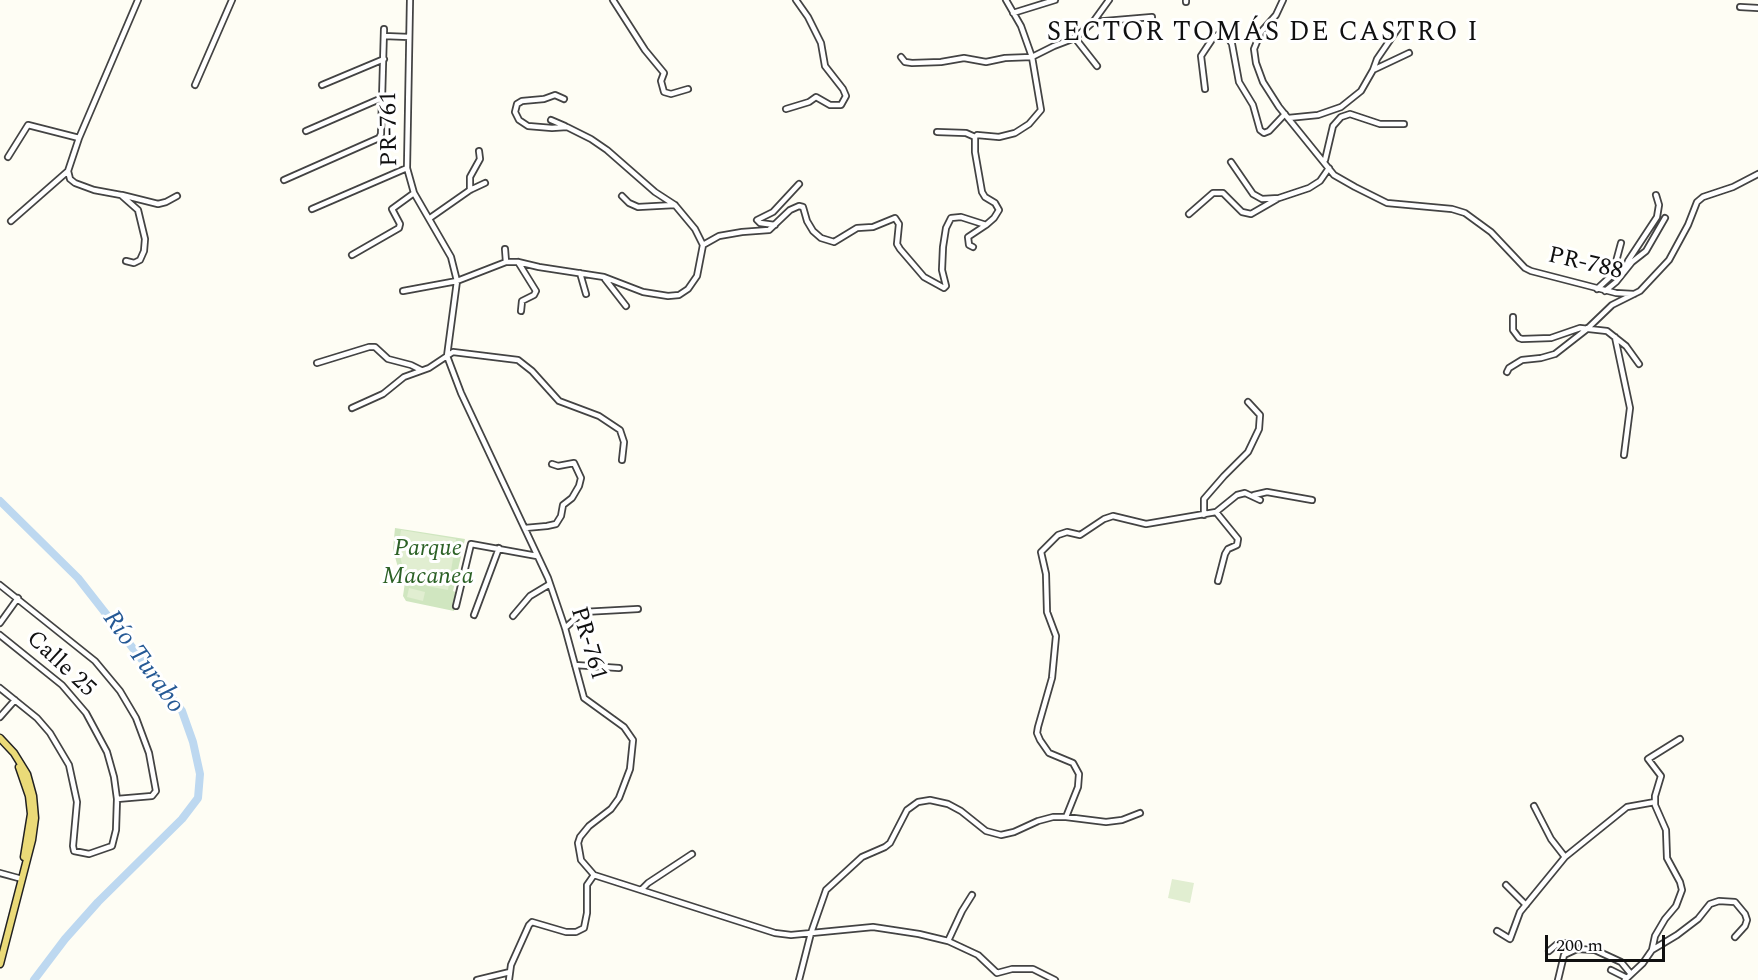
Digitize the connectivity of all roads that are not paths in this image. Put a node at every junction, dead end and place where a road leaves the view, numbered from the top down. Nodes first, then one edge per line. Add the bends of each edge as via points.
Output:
1 (138, 0) edge
2 (232, 0) edge
3 (410, 0) edge
4 (613, 0) edge
5 (796, 0) edge
6 (1006, 0) edge
7 (1055, 0) edge
8 (1109, 0) edge
9 (1283, 0) edge
10 (1740, 7) dead end
11 (1758, 9) edge
12 (1013, 13) junction
13 (1152, 17) dead end
14 (1093, 22) junction
15 (1401, 24) dead end
16 (384, 29) dead end
17 (384, 36) junction
18 (409, 37) junction
19 (1075, 38) junction
20 (1409, 53) dead end
21 (901, 57) dead end
22 (1032, 57) junction
23 (384, 59) junction
24 (1097, 66) dead end
25 (1373, 70) junction
26 (195, 85) dead end
27 (322, 85) dead end
28 (688, 89) dead end
29 (1205, 89) dead end
30 (382, 98) junction
31 (564, 99) dead end
32 (786, 108) dead end
33 (1287, 116) junction
34 (551, 120) dead end
35 (1404, 124) dead end
36 (567, 127) junction
37 (306, 131) dead end
38 (937, 132) dead end
39 (975, 137) junction
40 (79, 138) junction
41 (479, 151) dead end
42 (8, 157) dead end
43 (1324, 161) junction
44 (1231, 162) dead end
45 (407, 168) junction
46 (1329, 168) junction
47 (68, 171) junction
48 (1758, 174) edge
49 (285, 180) dead end
50 (485, 183) dead end
51 (799, 183) dead end
52 (470, 190) junction
53 (414, 193) junction
54 (121, 195) junction
55 (1656, 195) dead end
56 (177, 196) dead end
57 (622, 196) dead end
58 (1279, 198) junction
59 (675, 205) junction
60 (312, 209) dead end
61 (1189, 214) dead end
62 (430, 218) junction
63 (1665, 218) dead end
64 (11, 220) dead end
65 (775, 225) junction
66 (986, 225) junction
67 (1621, 243) dead end
68 (703, 245) junction
69 (973, 247) dead end
70 (505, 249) dead end
71 (352, 255) dead end
72 (126, 261) dead end
73 (506, 262) junction
74 (518, 262) junction
75 (1624, 272) junction
76 (580, 273) junction
77 (604, 277) junction
78 (457, 281) junction
79 (1597, 289) junction
80 (403, 291) dead end
81 (1605, 291) junction
82 (586, 294) dead end
83 (1634, 294) junction
84 (626, 306) dead end
85 (521, 311) dead end
86 (1513, 317) dead end
87 (1587, 329) junction
88 (1615, 337) junction
89 (447, 356) junction
90 (317, 363) dead end
91 (1639, 364) dead end
92 (421, 370) junction
93 (1507, 372) dead end
94 (1248, 402) dead end
95 (352, 408) dead end
96 (1624, 455) dead end
97 (622, 460) dead end
98 (552, 464) dead end
99 (1254, 495) junction
100 (1260, 500) dead end
101 (1312, 500) dead end
102 (1216, 512) junction
103 (1204, 515) junction
104 (525, 528) junction
105 (499, 548) junction
106 (537, 556) junction
107 (1218, 581) dead end
108 (550, 584) junction
109 (0, 585) edge
110 (18, 598) junction
111 (456, 606) dead end
112 (638, 609) dead end
113 (474, 615) dead end
114 (513, 616) dead end
115 (0, 623) edge
116 (565, 627) junction
117 (0, 635) edge
118 (574, 665) junction
119 (619, 668) dead end
120 (0, 688) edge
121 (15, 700) junction
122 (0, 717) edge
123 (0, 738) edge
124 (1680, 739) dead end
125 (0, 744) edge
126 (117, 799) junction
127 (1655, 802) junction
128 (1534, 806) dead end
129 (1140, 813) dead end
130 (1066, 817) junction
131 (692, 854) dead end
132 (1565, 857) junction
133 (0, 873) edge
134 (594, 875) junction
135 (20, 879) junction
136 (1506, 885) dead end
137 (641, 890) junction
138 (972, 895) dead end
139 (1526, 905) junction
140 (1497, 932) dead end
141 (811, 933) junction
142 (1736, 937) dead end
143 (948, 941) junction
144 (0, 947) edge
145 (1577, 949) junction
146 (1652, 950) junction
147 (1549, 951) dead end
148 (0, 964) edge
149 (1611, 970) dead end
150 (510, 972) junction
151 (1628, 977) edge
152 (477, 980) edge
153 (509, 980) edge
154 (799, 980) edge
155 (1055, 980) edge
156 (1558, 980) edge

1 - 40 street
2 - 26 street
3 - 18 street, PR-761 / PR-761
4 - 28 street via 664,73 664,92
5 - 32 street via 821,43 825,66 846,96 841,105 830,105 816,97
6 - 12 street
7 - 12 street
8 - 14 street
9 - 33 street, PR-788 / PR-788 via 1254,49 1263,82
10 - 11 street
12 - 22 street
13 - 14 street
14 - 19 street
15 - 25 street
16 - 17 street
17 - 18 street
17 - 23 street
18 - 45 street, PR-761 / PR-761
19 - 22 street
19 - 24 street
20 - 25 street
21 - 22 street via 912,63 964,58 986,63
22 - 39 street via 1041,110 1015,133
23 - 27 street
23 - 30 street
25 - 33 street via 1361,90 1341,107 1318,115
29 - 33 street via 1201,57 1213,38 1222,32 1232,44 1239,82 1253,105 1260,130 1269,131
30 - 37 street
30 - 49 street via 379,138
31 - 36 street via 555,95 522,101 515,112 528,126
33 - 43 street, PR-788 / PR-788
34 - 36 street
35 - 43 street via 1380,124 1350,114 1341,117 1334,126
36 - 59 street via 607,150
38 - 39 street
39 - 66 street via 982,192 999,210
40 - 42 street via 28,125
40 - 47 street
41 - 52 street
43 - 46 street, PR-788 / PR-788
44 - 58 street via 1253,194 1262,199
45 - 53 street, PR-761 / PR-761
45 - 60 street
46 - 58 street via 1310,188
46 - 79 street, PR-788 / PR-788 via 1347,183 1387,203 1458,210 1491,232 1531,271
47 - 54 street via 75,183
47 - 64 street
48 - 83 street, PR-788 / PR-788 via 1703,196 1670,260
50 - 52 street
51 - 65 street via 773,212 757,220
52 - 62 street
53 - 62 street, PR-761 / PR-761
53 - 71 street via 392,209 399,228
54 - 56 street via 158,204
54 - 72 street via 138,210 145,239 140,260
55 - 75 street via 1657,217 1624,266
57 - 59 street via 638,207
58 - 61 street via 1251,214 1242,212 1223,193 1213,193
59 - 68 street
62 - 78 street, PR-761 / PR-761 via 451,257
63 - 75 street via 1646,251
65 - 66 street via 790,210 803,207 813,231 834,242 857,228 873,227 895,218 900,249 924,277 944,288 943,248 951,218
65 - 68 street via 769,230 719,236
66 - 69 street via 968,237
67 - 79 street via 1610,277
68 - 77 street via 697,276 679,295 643,292
70 - 73 street
73 - 74 street
73 - 78 street
74 - 76 street
74 - 85 street via 536,291 522,301
75 - 81 street
76 - 77 street
76 - 82 street
77 - 84 street
78 - 80 street
78 - 89 street, PR-761 / PR-761
79 - 81 street, PR-788 / PR-788
81 - 83 street, PR-788 / PR-788
83 - 87 street via 1612,305
86 - 87 street via 1513,330 1522,339 1551,338
87 - 88 street via 1607,331
87 - 93 street via 1555,354 1522,360
88 - 91 street
88 - 96 street via 1630,408
89 - 92 street
89 - 97 street via 453,352 518,360 559,401 599,416 620,430 624,442
89 - 104 street, PR-761 / PR-761
90 - 92 street via 375,347 388,359
92 - 95 street
94 - 103 street via 1260,415 1259,429 1248,452 1204,499
98 - 104 street via 574,463 581,478 579,486 563,505 556,524
99 - 100 street
99 - 101 street via 1267,492
99 - 102 street via 1237,495
102 - 103 street
102 - 107 street via 1238,539 1237,545 1225,554
103 - 130 street via 1146,524 1113,516 1080,535 1067,532 1058,536 1041,552 1047,612 1056,636 1052,678 1038,733 1049,753 1073,763 1079,774 1078,788
104 - 106 street, PR-761 / PR-761
105 - 106 street
105 - 111 street via 471,544
105 - 113 street
106 - 108 street, PR-761 / PR-761
108 - 114 street via 530,596
108 - 116 street, PR-761 / PR-761
109 - 110 street
110 - 115 street
110 - 126 street via 95,661 136,718 149,753 156,791 152,796
112 - 116 street via 583,612
116 - 118 street, PR-761 / PR-761
117 - 126 street, Calle 25 via 62,685 86,713 107,752
118 - 119 street
118 - 134 street, PR-761 / PR-761 via 584,698 624,727 633,740 630,769 620,798 589,826 578,843 581,860
120 - 121 street
121 - 122 street
121 - 126 street, Calle 25 via 50,733 69,765 77,802 74,851 89,854 112,846
123 - 135 main road via 24,767 33,796 34,831
124 - 127 street via 1648,759 1661,776
125 - 135 main road via 20,769 29,796 31,823
127 - 132 street via 1627,807
127 - 146 street via 1666,830 1667,858 1682,890 1655,936
128 - 132 street
129 - 130 street via 1106,822
130 - 141 street via 1038,821 1001,835 986,831 948,804 918,802 907,810 890,843 862,857 826,890
131 - 137 street
132 - 139 street
133 - 135 street
134 - 137 street
134 - 150 street via 587,885 584,928 566,932 532,922
135 - 144 main road
135 - 148 main road
136 - 139 street
137 - 141 street via 775,933
138 - 143 street
139 - 140 street via 1510,939
141 - 143 street via 873,927
141 - 154 street
142 - 146 street via 1745,926 1745,914 1735,902 1719,900
143 - 155 street via 978,955 997,973 1033,969
145 - 147 street via 1564,943
145 - 151 street via 1595,950 1621,962
145 - 156 street via 1564,955
146 - 151 street
149 - 151 street
150 - 152 street
150 - 153 street

